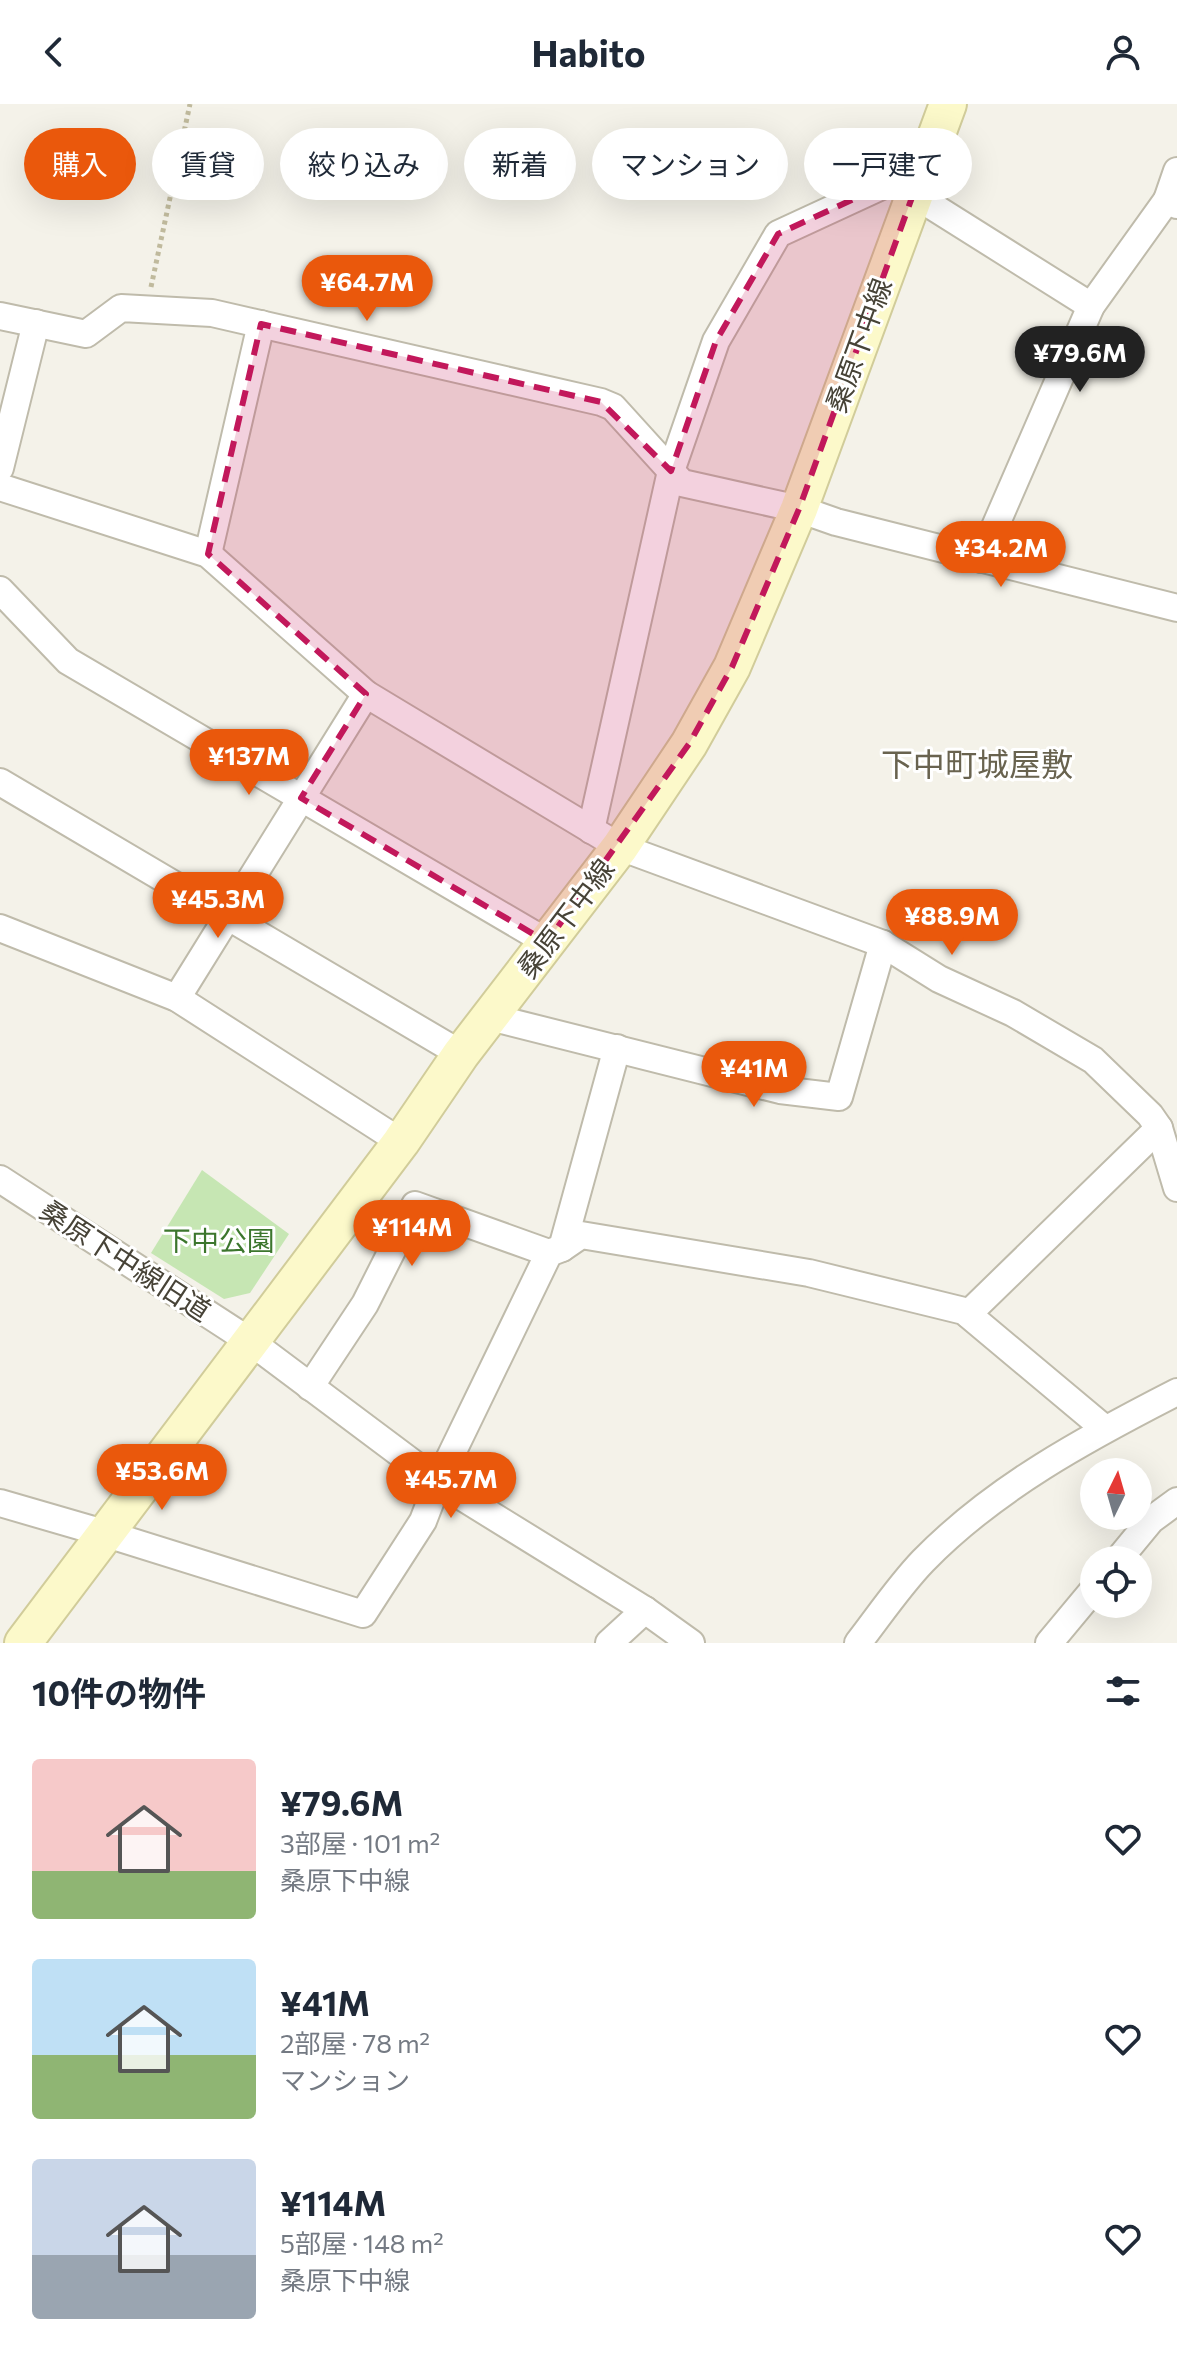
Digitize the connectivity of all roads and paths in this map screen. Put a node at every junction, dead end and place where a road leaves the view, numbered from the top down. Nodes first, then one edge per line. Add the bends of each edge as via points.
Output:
1 (190, 104) edge
2 (948, 104) edge
3 (939, 128) edge
4 (1177, 171) edge
5 (866, 200) edge
6 (911, 200) edge
7 (945, 200) edge
8 (1172, 203) edge
9 (1091, 306) junction
10 (146, 309) junction
11 (0, 316) edge
12 (36, 323) junction
13 (261, 324) junction
14 (0, 468) edge
15 (671, 471) junction
16 (0, 487) edge
17 (799, 509) junction
18 (208, 554) junction
19 (981, 559) junction
20 (0, 590) edge
21 (1177, 608) edge
22 (366, 694) junction
23 (0, 782) edge
24 (301, 798) junction
25 (605, 838) junction
26 (227, 917) junction
27 (0, 928) edge
28 (547, 942) junction
29 (883, 944) junction
30 (177, 998) junction
31 (490, 1017) junction
32 (617, 1048) junction
33 (461, 1054) junction
34 (1159, 1128) junction
35 (401, 1142) junction
36 (2, 1185) edge
37 (1177, 1188) edge
38 (556, 1251) junction
39 (968, 1314) junction
40 (251, 1342) junction
41 (310, 1387) junction
42 (1177, 1392) edge
43 (1105, 1429) junction
44 (438, 1482) junction
45 (1177, 1501) edge
46 (0, 1503) edge
47 (107, 1534) junction
48 (1130, 1546) edge
49 (1080, 1606) edge
50 (645, 1610) junction
51 (23, 1643) edge
52 (609, 1643) edge
53 (691, 1643) edge
54 (858, 1643) edge
55 (1049, 1643) edge

1 - 10 path
2 - 3 main road, 桑原下中線
4 - 8 street
5 - 15 street via 778,234 716,341
6 - 17 main road, 桑原下中線
7 - 9 street
8 - 9 street
9 - 19 street
10 - 12 street via 121,308 86,334
10 - 13 street via 212,313
11 - 12 street
12 - 14 street
13 - 15 street via 601,402 613,407
13 - 18 street
15 - 17 street via 682,483
15 - 25 street
16 - 18 street
17 - 19 street
17 - 25 main road, 桑原下中線 via 732,667 689,744
18 - 22 street
19 - 21 street
20 - 24 street via 68,661
22 - 24 street
22 - 25 street
23 - 26 street
24 - 26 street
24 - 28 street
25 - 28 main road, 桑原下中線
25 - 29 street
26 - 30 street
26 - 33 street
27 - 30 street
28 - 31 main road, 桑原下中線
29 - 32 street via 839,1097 780,1090
29 - 34 street via 1093,1060
30 - 35 street
31 - 32 street
31 - 33 main road, 桑原下中線
32 - 38 street
33 - 35 main road, 桑原下中線
34 - 37 street
34 - 39 street
35 - 40 main road, 桑原下中線
36 - 40 street, 桑原下中線旧道
38 - 39 street via 581,1235 597,1237 809,1273
38 - 41 street via 415,1205 365,1304
38 - 44 street
39 - 43 street
40 - 41 street, 桑原下中線旧道
40 - 47 main road, 桑原下中線
41 - 44 street, 桑原下中線旧道
42 - 43 street
43 - 54 street via 1004,1493 937,1548
44 - 47 street via 423,1521 363,1614
44 - 50 street, 桑原下中線旧道
45 - 48 street via 1151,1520
46 - 47 street
47 - 51 main road, 桑原下中線
49 - 55 street
50 - 52 street
50 - 53 street, 桑原下中線旧道

